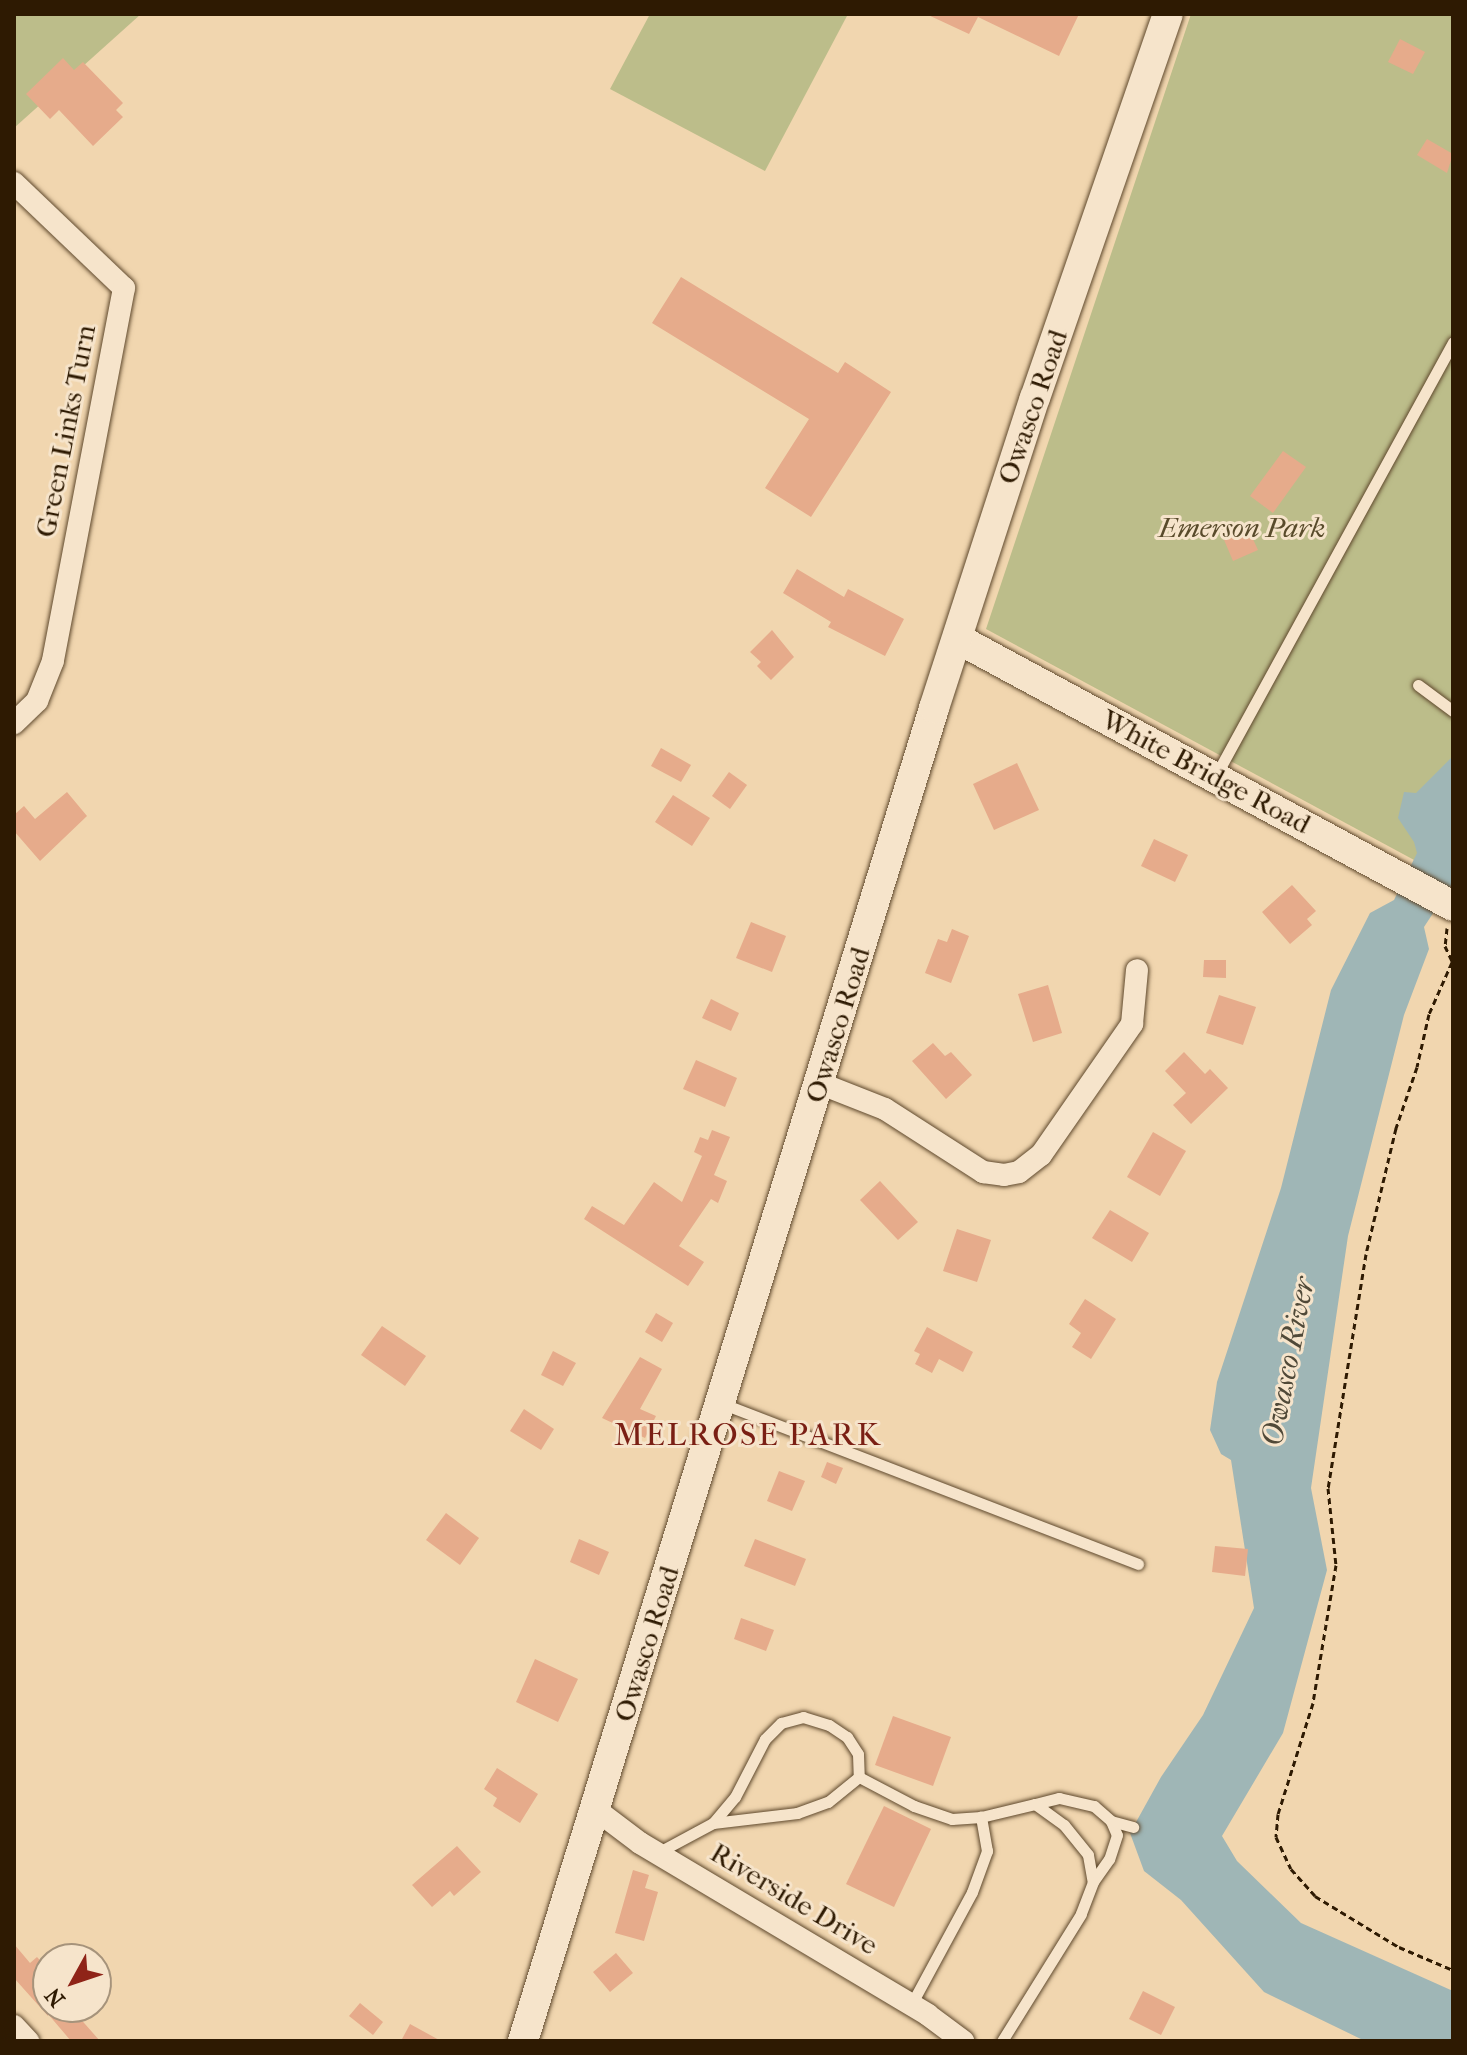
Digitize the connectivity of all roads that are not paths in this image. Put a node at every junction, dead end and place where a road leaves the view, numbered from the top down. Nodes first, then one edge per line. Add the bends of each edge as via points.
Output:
1 (1168, 14) edge
2 (14, 183) edge
3 (1453, 342) edge
4 (958, 639) junction
5 (1418, 685) dead end
6 (1453, 711) edge
7 (14, 723) edge
8 (1215, 777) junction
9 (1450, 915) edge
10 (1137, 970) dead end
11 (819, 1083) junction
12 (721, 1403) junction
13 (1138, 1564) dead end
14 (859, 1777) junction
15 (1035, 1804) junction
16 (595, 1809) junction
17 (981, 1817) junction
18 (1111, 1821) junction
19 (713, 1823) junction
20 (1133, 1827) dead end
21 (659, 1852) junction
22 (1093, 1882) junction
23 (911, 2005) junction
24 (14, 2026) edge
25 (28, 2041) edge
26 (523, 2041) edge
27 (963, 2041) edge
28 (1002, 2041) edge

1 - 4 main road, Owasco Road
2 - 7 street, Green Links Turn via 124,288 53,661 37,701
3 - 8 lane
4 - 8 main road, White Bridge Road
4 - 11 main road, Owasco Road
5 - 6 lane
8 - 9 main road, White Bridge Road via 1375,863
10 - 11 street via 1132,1024 1041,1155 1019,1172 983,1172 885,1109
11 - 12 main road, Owasco Road
12 - 13 lane
12 - 16 main road, Owasco Road
14 - 17 lane via 952,1819
14 - 19 lane via 828,1802 797,1813
14 - 19 lane via 858,1754 847,1737 803,1717 781,1723 765,1739 735,1797
15 - 17 lane
15 - 18 lane via 1059,1798 1094,1806
15 - 22 lane via 1064,1825 1088,1855
16 - 21 street, Riverside Drive
16 - 26 main road, Owasco Road
17 - 23 lane via 987,1851 972,1892
18 - 20 lane
18 - 22 lane via 1117,1835
19 - 21 lane
21 - 23 street, Riverside Drive
22 - 28 lane via 1081,1914
23 - 27 street, Riverside Drive
24 - 25 street

